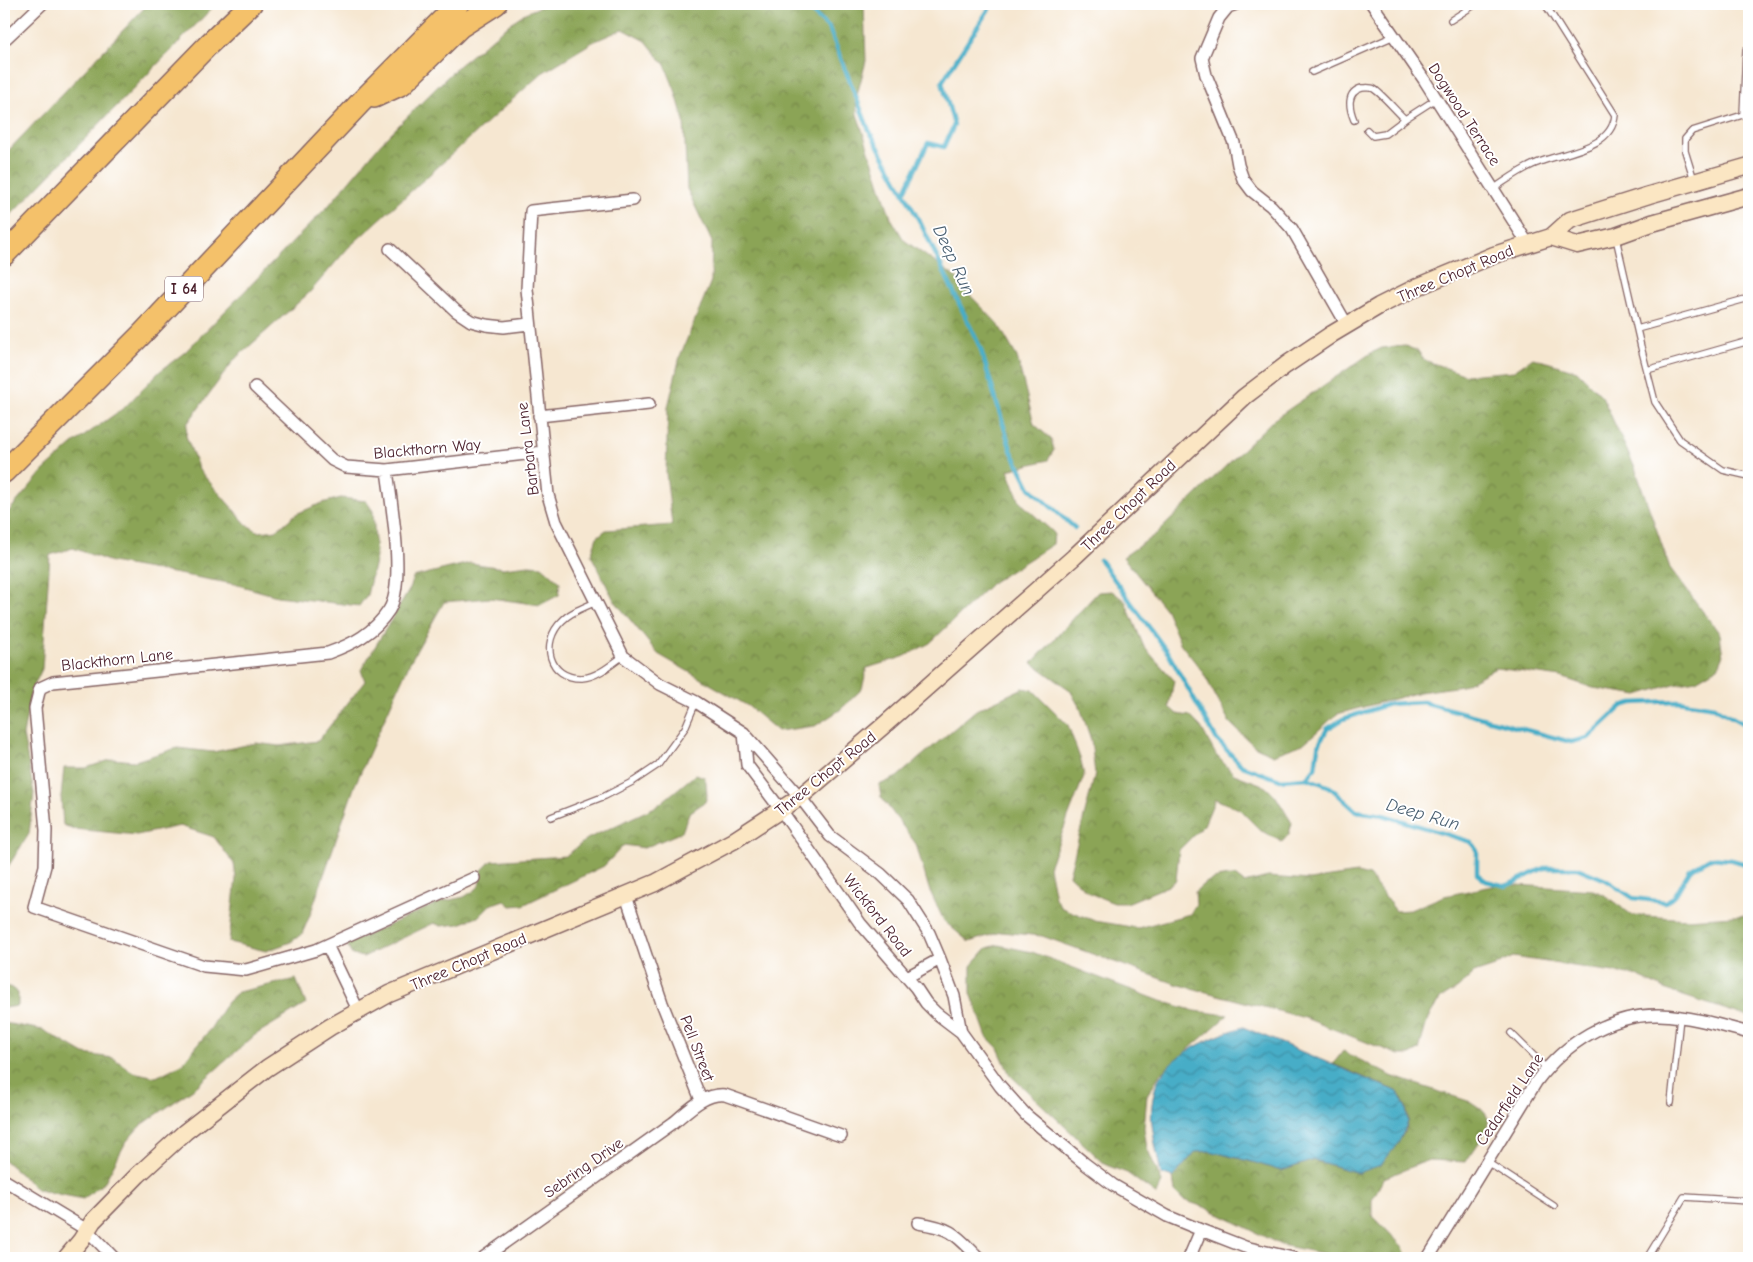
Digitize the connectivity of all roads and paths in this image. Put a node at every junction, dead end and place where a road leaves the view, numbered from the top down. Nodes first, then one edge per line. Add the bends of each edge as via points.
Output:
1 (42, 4) edge
2 (233, 4) edge
3 (251, 4) edge
4 (458, 4) edge
5 (496, 4) edge
6 (1236, 4) edge
7 (1372, 4) edge
8 (1476, 4) edge
9 (1544, 4) edge
10 (1451, 20) dead end
11 (1394, 36) junction
12 (4, 40) edge
13 (209, 44) junction
14 (1749, 53) edge
15 (1312, 72) dead end
16 (1436, 99) junction
17 (360, 104) junction
18 (1746, 114) edge
19 (1405, 119) junction
20 (1354, 120) dead end
21 (1367, 130) dead end
22 (1749, 166) edge
23 (1695, 182) junction
24 (1493, 189) junction
25 (1749, 196) edge
26 (633, 200) dead end
27 (1616, 236) junction
28 (1551, 237) junction
29 (1528, 244) junction
30 (390, 249) dead end
31 (4, 255) edge
32 (1749, 298) edge
33 (529, 324) junction
34 (1347, 325) junction
35 (1637, 330) junction
36 (1749, 341) edge
37 (1647, 370) junction
38 (255, 387) dead end
39 (649, 404) dead end
40 (539, 416) junction
41 (543, 452) junction
42 (387, 470) junction
43 (4, 472) edge
44 (1749, 476) edge
45 (596, 602) junction
46 (622, 656) junction
47 (696, 702) junction
48 (744, 733) junction
49 (800, 797) junction
50 (781, 810) junction
51 (551, 817) dead end
52 (474, 878) dead end
53 (626, 896) junction
54 (327, 945) junction
55 (940, 959) junction
56 (906, 977) junction
57 (359, 1012) junction
58 (1680, 1017) junction
59 (961, 1032) junction
60 (1511, 1033) dead end
61 (1749, 1033) edge
62 (1546, 1068) junction
63 (702, 1100) junction
64 (1671, 1103) dead end
65 (841, 1136) dead end
66 (1487, 1162) junction
67 (4, 1180) edge
68 (1749, 1201) edge
69 (1554, 1206) dead end
70 (918, 1223) dead end
71 (87, 1230) junction
72 (1200, 1230) junction
73 (66, 1258) edge
74 (114, 1258) edge
75 (483, 1258) edge
76 (979, 1258) edge
77 (1189, 1258) edge
78 (1293, 1258) edge
79 (1428, 1258) edge
80 (1647, 1258) edge

1 - 12 street
2 - 13 highway
3 - 13 highway
4 - 17 highway, I 64
5 - 17 highway via 460,27 402,84
6 - 34 street via 1228,7 1219,18 1202,58 1206,75 1234,143 1243,179 1292,228
7 - 11 street, Dogwood Terrace
8 - 10 lane
9 - 24 lane via 1615,115 1615,123 1611,130 1584,148 1537,162
11 - 15 lane
11 - 16 street, Dogwood Terrace
13 - 31 highway
14 - 18 lane via 1746,50
16 - 19 lane
16 - 24 street, Dogwood Terrace
17 - 43 highway, I 64 via 143,333
18 - 23 lane via 1692,131 1685,139 1685,151
19 - 20 lane via 1374,89 1366,88 1357,90 1350,99
19 - 21 lane via 1385,134 1373,136
22 - 23 main road, Three Chopt Road
23 - 28 main road, Three Chopt Road via 1570,220
24 - 29 street, Dogwood Terrace
25 - 27 main road
26 - 33 street, Barbara Lane via 531,211 527,289
27 - 28 main road via 1577,245
27 - 35 lane
28 - 29 main road, Three Chopt Road
29 - 34 main road, Three Chopt Road via 1417,287
30 - 33 street via 471,321 504,327
32 - 35 lane
33 - 40 street, Barbara Lane
34 - 49 main road, Three Chopt Road via 1244,397 1074,557
35 - 37 lane
36 - 37 lane
37 - 44 lane via 1655,402 1680,440 1723,470
38 - 42 street, Blackthorn Way via 332,460 346,467
39 - 40 street
40 - 41 street, Barbara Lane
41 - 42 street, Blackthorn Way
41 - 45 street, Barbara Lane via 548,495 556,522
42 - 54 street, Blackthorn Lane via 398,566 396,586 390,608 364,637 328,653 54,682 40,688 35,708 46,830 45,866 34,907 204,966 246,970
45 - 46 street, Barbara Lane
45 - 46 lane via 562,621 551,643 552,663 565,676 583,678 605,670
46 - 47 street, Barbara Lane via 660,684
47 - 48 street, Barbara Lane
47 - 51 lane via 685,728 658,765 605,796
48 - 49 street, Barbara Lane
48 - 50 street via 747,765
49 - 50 main road, Three Chopt Road
49 - 55 street, Wickford Road via 830,836 881,874 908,900
50 - 53 main road, Three Chopt Road via 689,866
50 - 56 street, Wickford Road via 860,923
52 - 54 street, Blackthorn Lane
53 - 57 main road, Three Chopt Road via 389,994
53 - 63 street, Pell Street via 662,1003
54 - 57 street
55 - 56 street, Wickford Road
55 - 59 street via 954,996
56 - 59 street via 936,1013
57 - 71 main road, Three Chopt Road via 280,1059 218,1105 138,1175
58 - 61 street, Cedarfield Lane
58 - 62 street, Cedarfield Lane via 1658,1015 1613,1023 1571,1045
58 - 64 lane
59 - 72 street via 1011,1100 1084,1164 1154,1209
60 - 62 lane
62 - 66 street, Cedarfield Lane
63 - 65 street, Pell Street via 725,1096
63 - 75 street, Sebring Drive
66 - 69 lane
66 - 79 street, Cedarfield Lane
67 - 71 street
68 - 80 lane via 1684,1197
70 - 76 street via 940,1226 951,1232
71 - 73 main road, Three Chopt Road
71 - 74 street
72 - 77 street
72 - 78 street via 1245,1247

